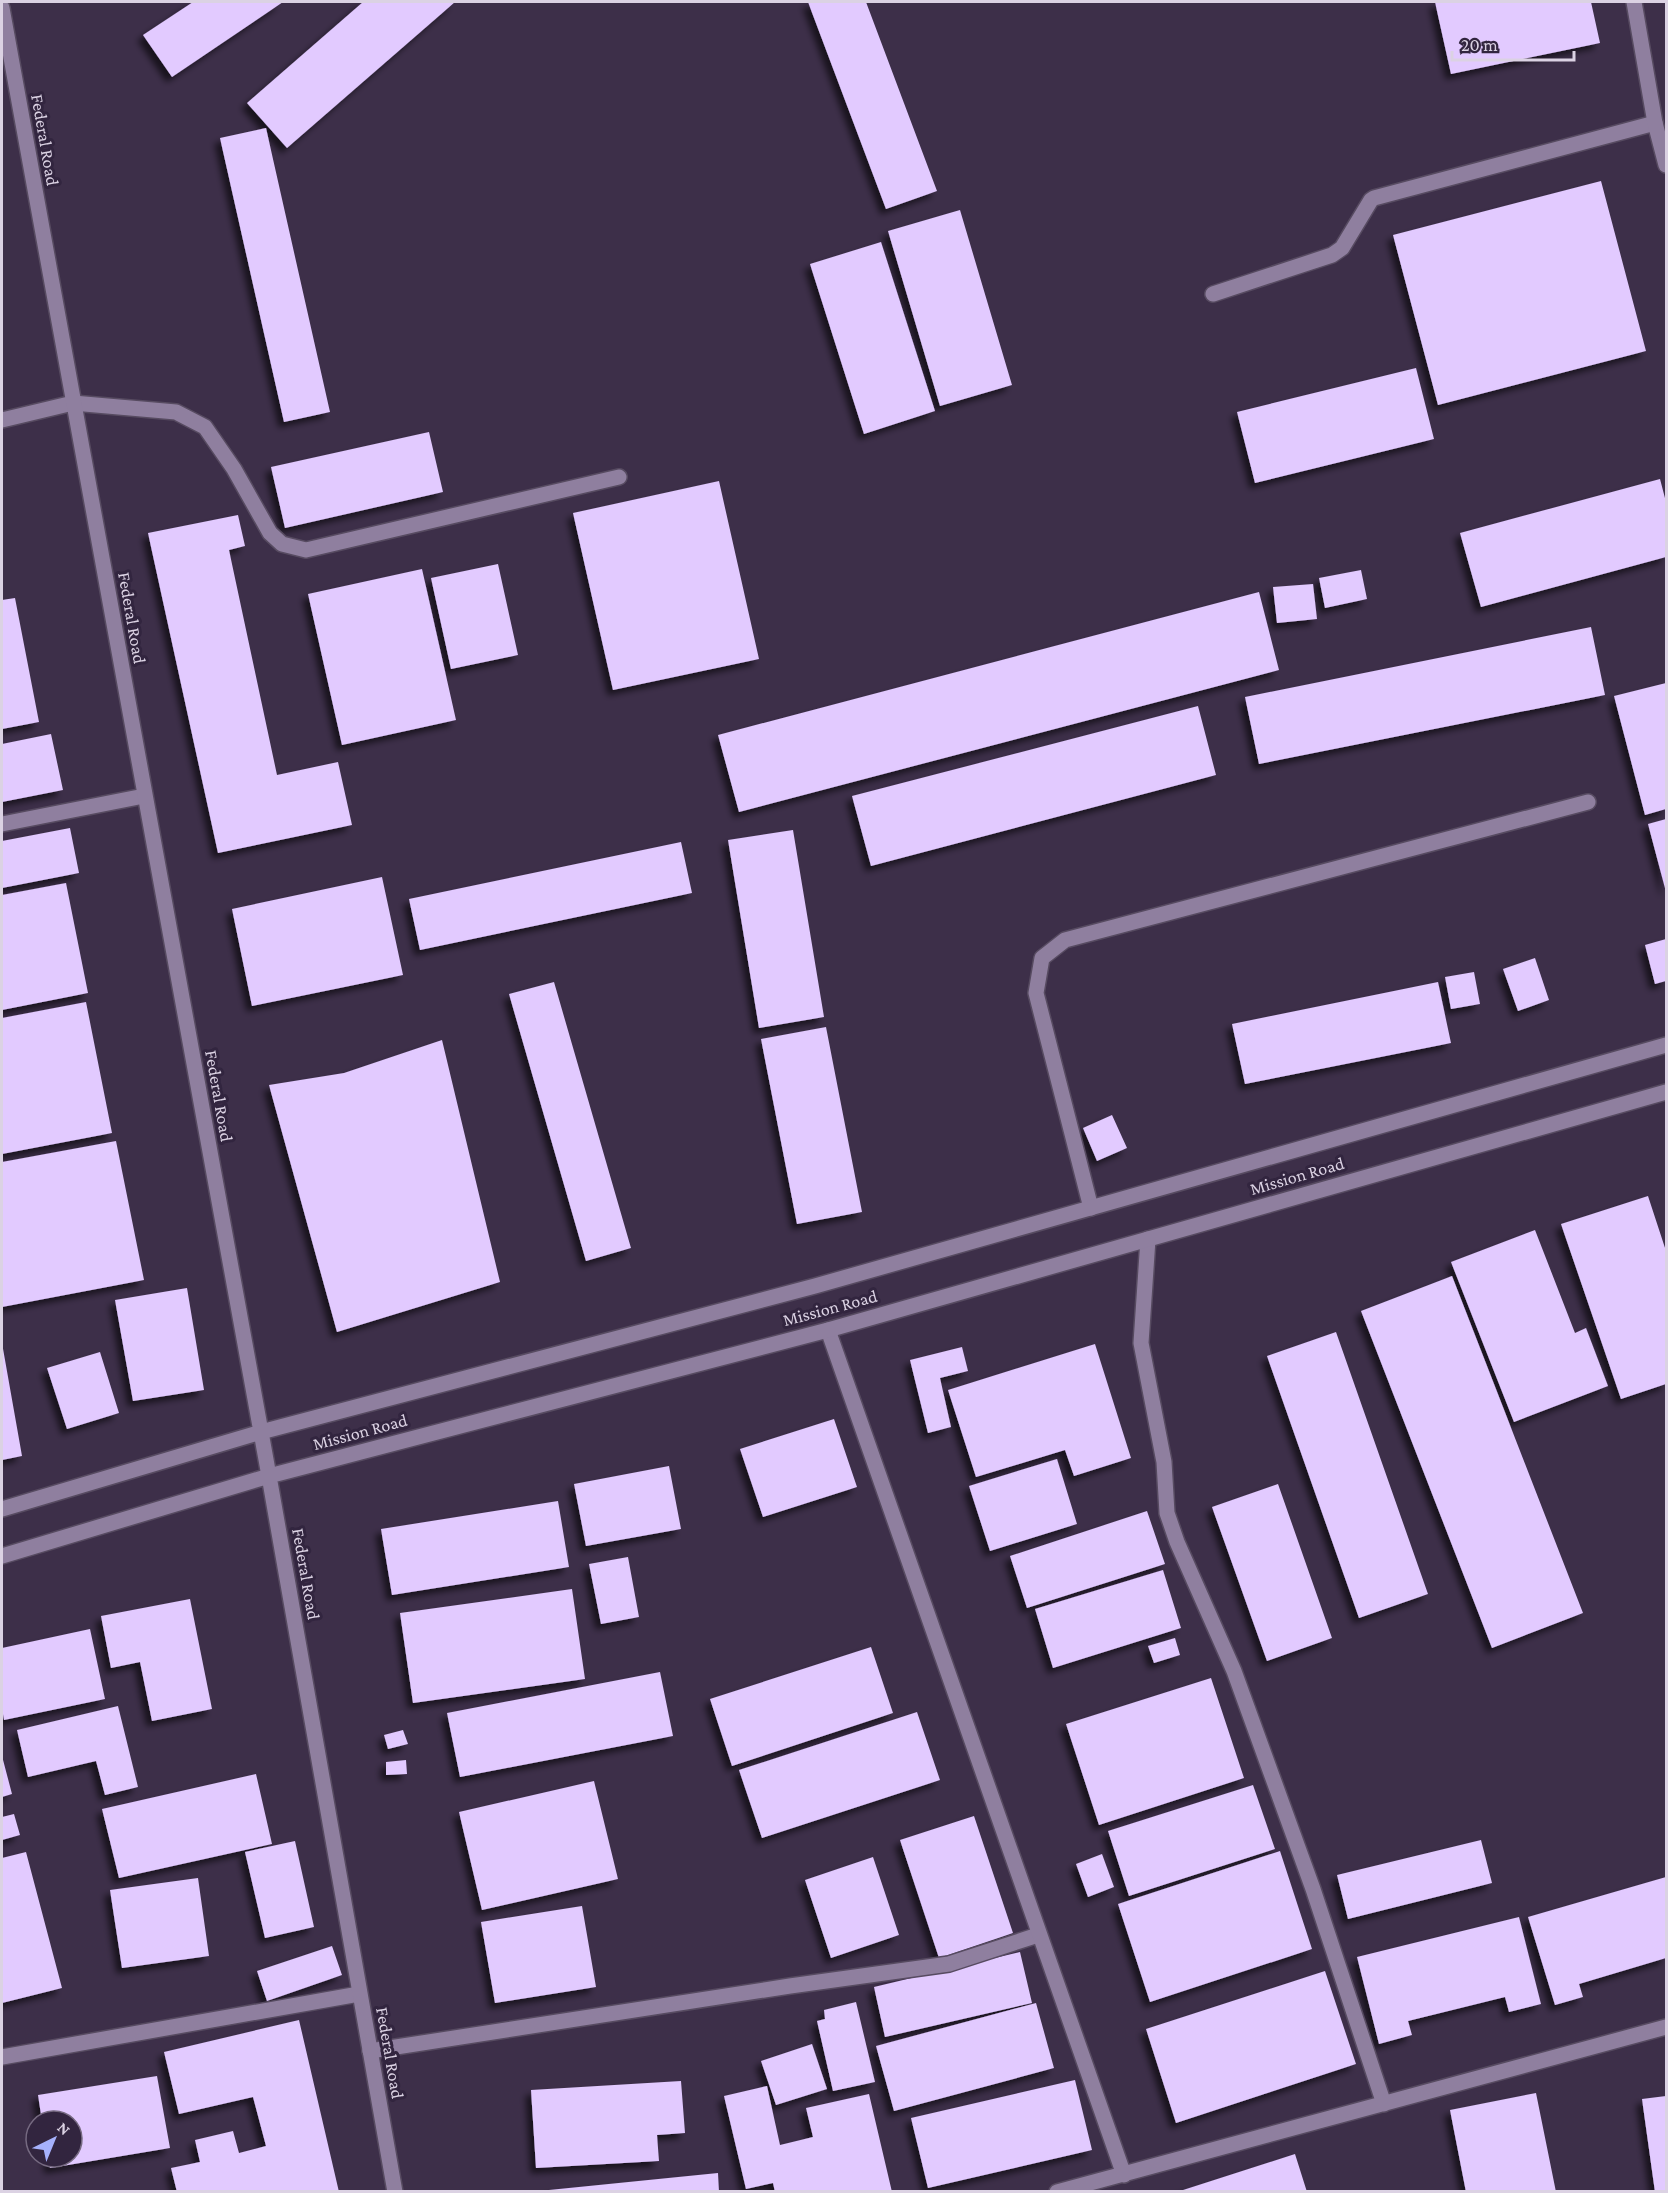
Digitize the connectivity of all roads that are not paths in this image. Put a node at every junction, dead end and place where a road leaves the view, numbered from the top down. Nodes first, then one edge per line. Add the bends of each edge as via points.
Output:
1 (1634, 2) edge
2 (2, 8) edge
3 (1655, 123) junction
4 (1666, 165) edge
5 (1213, 294) dead end
6 (73, 403) junction
7 (2, 420) edge
8 (619, 477) dead end
9 (144, 796) junction
10 (1588, 802) dead end
11 (2, 824) edge
12 (1666, 1045) edge
13 (1666, 1092) edge
14 (1091, 1208) junction
15 (1148, 1239) junction
16 (828, 1330) junction
17 (261, 1432) junction
18 (269, 1476) junction
19 (2, 1509) edge
20 (2, 1556) edge
21 (1038, 1935) junction
22 (359, 1994) junction
23 (1666, 2027) edge
24 (370, 2051) junction
25 (2, 2057) edge
26 (1384, 2104) junction
27 (1124, 2175) junction
28 (395, 2192) edge
29 (1057, 2192) edge

1 - 3 street
2 - 6 street, Federal Road
3 - 4 street
3 - 5 street via 1374,198 1342,248 1332,255
6 - 7 street
6 - 8 street via 176,411 205,427 270,533 282,544 306,550
6 - 9 street, Federal Road
9 - 11 street
9 - 17 street, Federal Road
10 - 14 street via 1065,940 1042,958 1036,993
12 - 14 street, Mission Road
13 - 15 street, Mission Road
14 - 17 street, Mission Road via 815,1286
15 - 16 street, Mission Road
15 - 26 street via 1141,1343 1164,1462 1167,1513 1238,1682 1313,1889
16 - 18 street, Mission Road
16 - 21 street
17 - 18 street, Federal Road
17 - 19 street, Mission Road
18 - 20 street, Mission Road
18 - 22 street, Federal Road
21 - 24 street via 949,1964
21 - 27 street
22 - 24 street, Federal Road
22 - 25 street
23 - 26 street
24 - 28 street, Federal Road
26 - 27 street
27 - 29 street

